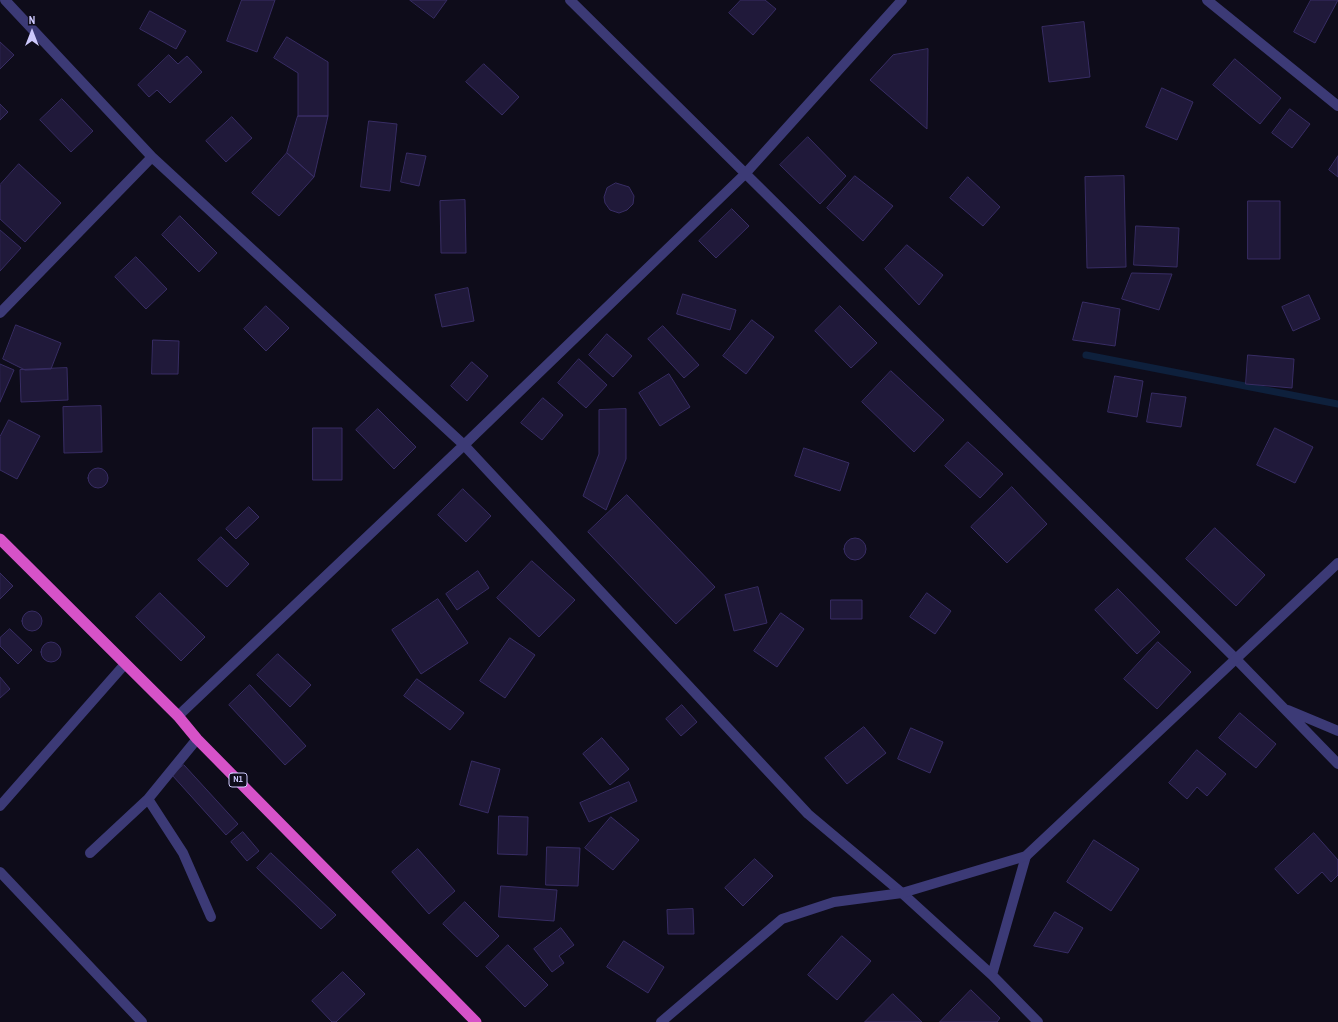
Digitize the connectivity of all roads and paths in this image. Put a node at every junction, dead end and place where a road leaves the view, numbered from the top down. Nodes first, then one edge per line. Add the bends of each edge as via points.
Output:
1 (5, 0) edge
2 (570, 0) edge
3 (902, 0) edge
4 (1207, 0) edge
5 (1338, 106) edge
6 (152, 157) junction
7 (745, 174) junction
8 (0, 313) edge
9 (464, 445) junction
10 (0, 539) edge
11 (1338, 563) edge
12 (1236, 659) junction
13 (125, 664) junction
14 (1284, 709) junction
15 (178, 716) junction
16 (1338, 730) edge
17 (197, 739) junction
18 (1338, 764) edge
19 (148, 799) junction
20 (0, 806) edge
21 (90, 853) dead end
22 (1026, 856) junction
23 (0, 872) edge
24 (902, 893) junction
25 (211, 917) dead end
26 (992, 975) junction
27 (142, 1022) edge
28 (476, 1022) edge
29 (661, 1022) edge
30 (1038, 1022) edge

1 - 6 street
2 - 7 street
3 - 7 street
4 - 5 street
6 - 8 street
6 - 9 street
7 - 9 street
7 - 12 street
9 - 15 street
9 - 24 street via 808,814
10 - 13 highway, N1
11 - 12 street
12 - 14 street
12 - 22 street
13 - 15 highway, N1
13 - 20 street
14 - 16 street
14 - 18 street
15 - 17 highway, N1
17 - 19 street
17 - 28 highway, N1
19 - 21 street
19 - 25 street via 183,853
22 - 24 street
22 - 26 street
23 - 27 street
24 - 26 street
24 - 29 street via 834,902 782,919
26 - 30 street

